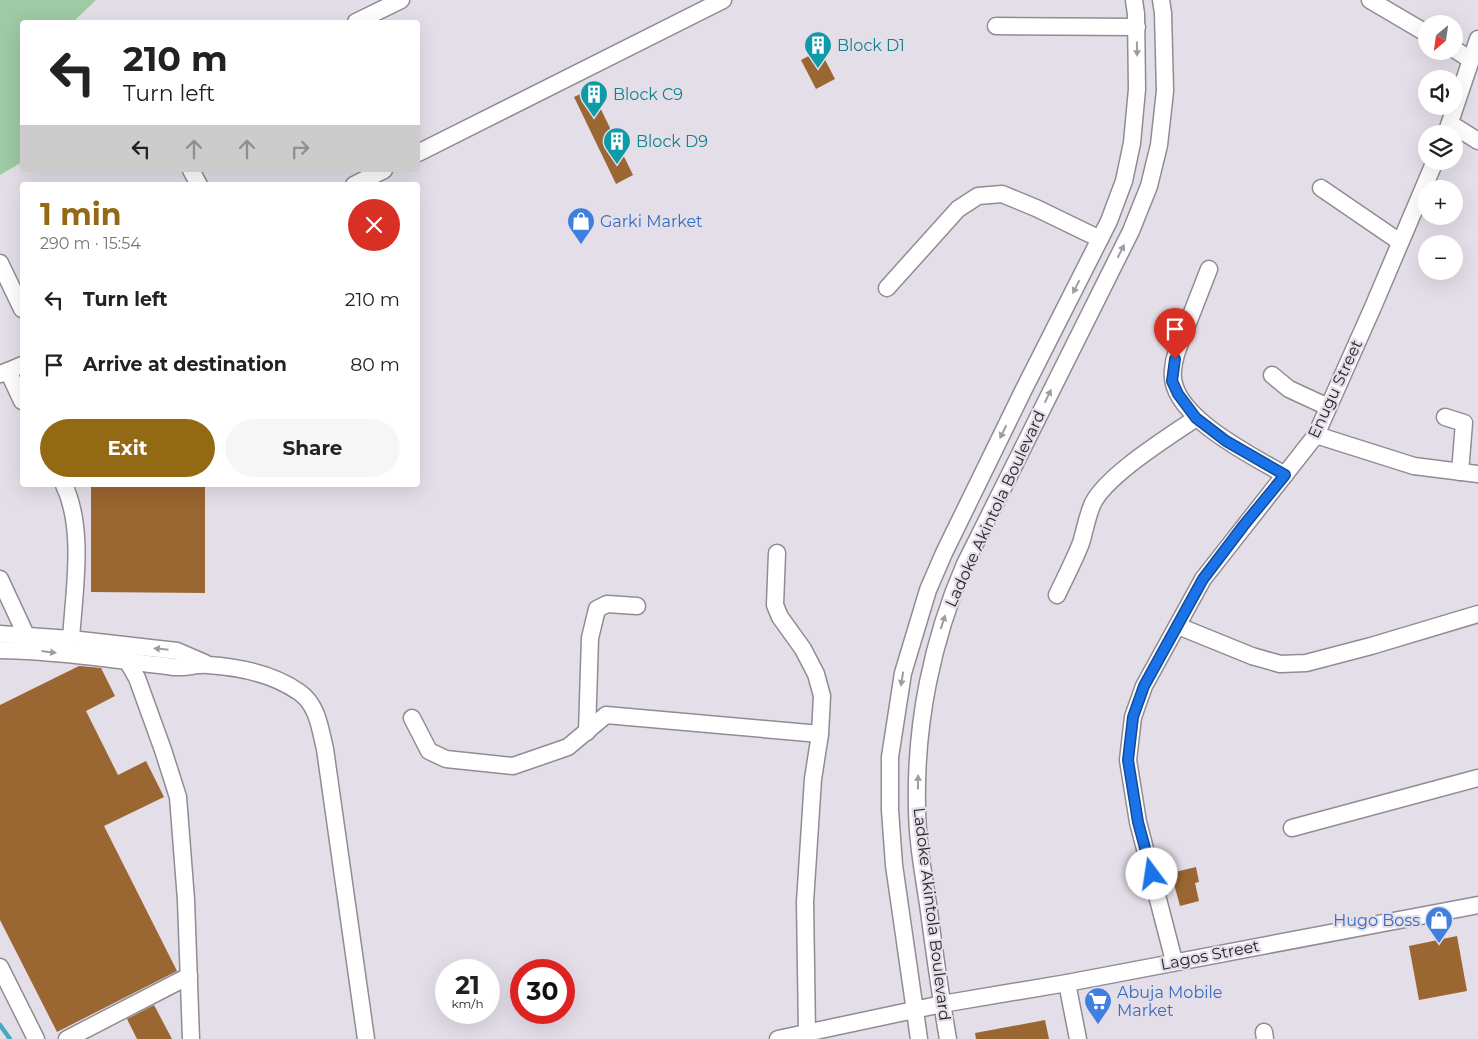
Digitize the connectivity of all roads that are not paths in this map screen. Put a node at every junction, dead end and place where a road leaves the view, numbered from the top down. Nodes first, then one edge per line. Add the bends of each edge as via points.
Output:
1 (401, 0) edge
2 (723, 0) edge
3 (1134, 0) edge
4 (1162, 0) edge
5 (1370, 0) edge
6 (360, 20) edge
7 (996, 26) dead end
8 (1136, 27) junction
9 (1418, 28) edge
10 (1478, 39) edge
11 (1463, 55) edge
12 (1471, 60) junction
13 (1449, 125) edge
14 (1463, 135) edge
15 (1478, 141) edge
16 (420, 152) edge
17 (1431, 170) edge
18 (378, 172) edge
19 (358, 178) edge
20 (1321, 188) dead end
21 (1100, 239) junction
22 (1400, 242) junction
23 (0, 263) edge
24 (1209, 269) dead end
25 (887, 288) dead end
26 (20, 305) edge
27 (10, 370) edge
28 (1272, 375) dead end
29 (20, 396) edge
30 (1328, 407) junction
31 (1445, 417) dead end
32 (1196, 418) junction
33 (1316, 435) junction
34 (1460, 472) junction
35 (1478, 474) edge
36 (1285, 475) junction
37 (65, 487) edge
38 (777, 554) dead end
39 (0, 579) edge
40 (1057, 595) dead end
41 (637, 606) dead end
42 (1478, 614) edge
43 (1178, 626) junction
44 (0, 634) edge
45 (26, 635) junction
46 (72, 639) junction
47 (118, 645) junction
48 (0, 650) edge
49 (127, 661) junction
50 (207, 664) junction
51 (412, 718) dead end
52 (586, 732) junction
53 (820, 734) junction
54 (1478, 778) edge
55 (1292, 828) dead end
56 (1478, 905) edge
57 (1174, 961) junction
58 (0, 968) edge
59 (189, 976) junction
60 (1067, 983) junction
61 (942, 1004) junction
62 (914, 1010) junction
63 (807, 1033) junction
64 (36, 1039) edge
65 (67, 1039) edge
66 (192, 1039) edge
67 (366, 1039) edge
68 (778, 1039) edge
69 (919, 1039) edge
70 (948, 1039) edge
71 (1078, 1039) edge

1 - 6 street
2 - 16 street
3 - 8 street, Ladoke Akintola Boulevard
61 -> 4 street, Ladoke Akintola Boulevard via 917,808 918,757 937,639 962,572 1131,231 1149,186 1159,146 1164,91
5 - 9 street
7 - 8 street
8 -> 21 street, Ladoke Akintola Boulevard via 1137,89 1132,143 1124,181
10 - 12 street
11 - 12 street
12 - 13 street
14 - 15 street
17 - 22 street, Enugu Street
18 - 19 street
20 - 22 street
21 - 25 street via 1002,194 978,196 958,209
21 -> 62 street, Ladoke Akintola Boulevard via 944,554 928,590 903,673 890,757 890,810 894,865
22 - 30 street, Enugu Street
23 - 26 street
24 - 32 street via 1177,348 1172,370 1172,381 1178,394
27 - 29 street
28 - 30 street via 1289,389
30 - 33 street, Enugu Street
31 - 34 street via 1464,423
32 - 36 street via 1226,441
32 - 40 street via 1128,466 1094,501 1081,543
33 - 34 street via 1414,466
33 - 36 street, Enugu Street
34 - 35 street
36 - 43 street, Enugu Street via 1203,579
37 - 46 street via 74,515 76,554
38 - 53 street via 775,605 816,674 822,696
39 - 45 street
41 - 52 street via 607,604 597,609 590,638
42 - 43 street via 1306,663 1280,664 1252,656
43 - 57 street, Enugu Street via 1144,686 1133,717 1128,760 1138,822
44 - 45 street
45 - 46 street
46 - 47 street
47 - 49 street
50 -> 47 street via 177,651
48 -> 49 street
49 - 50 street via 180,667
49 - 59 street via 137,678 178,797
50 - 67 street via 274,679 300,693 317,713 325,749
51 - 52 street via 429,751 446,759 513,766 568,747
52 - 53 street via 606,715
53 - 63 street via 813,779 805,902
54 - 55 street
56 - 57 street, Lagos Street
57 - 60 street, Lagos Street
58 - 64 street
59 - 65 street
59 - 66 street
60 - 61 street, Lagos Street
60 - 71 street
61 - 62 street, Lagos Street
61 - 70 street, Ladoke Akintola Boulevard
62 - 63 street, Lagos Street
62 - 69 street, Ladoke Akintola Boulevard
63 - 68 street, Lagos Street

